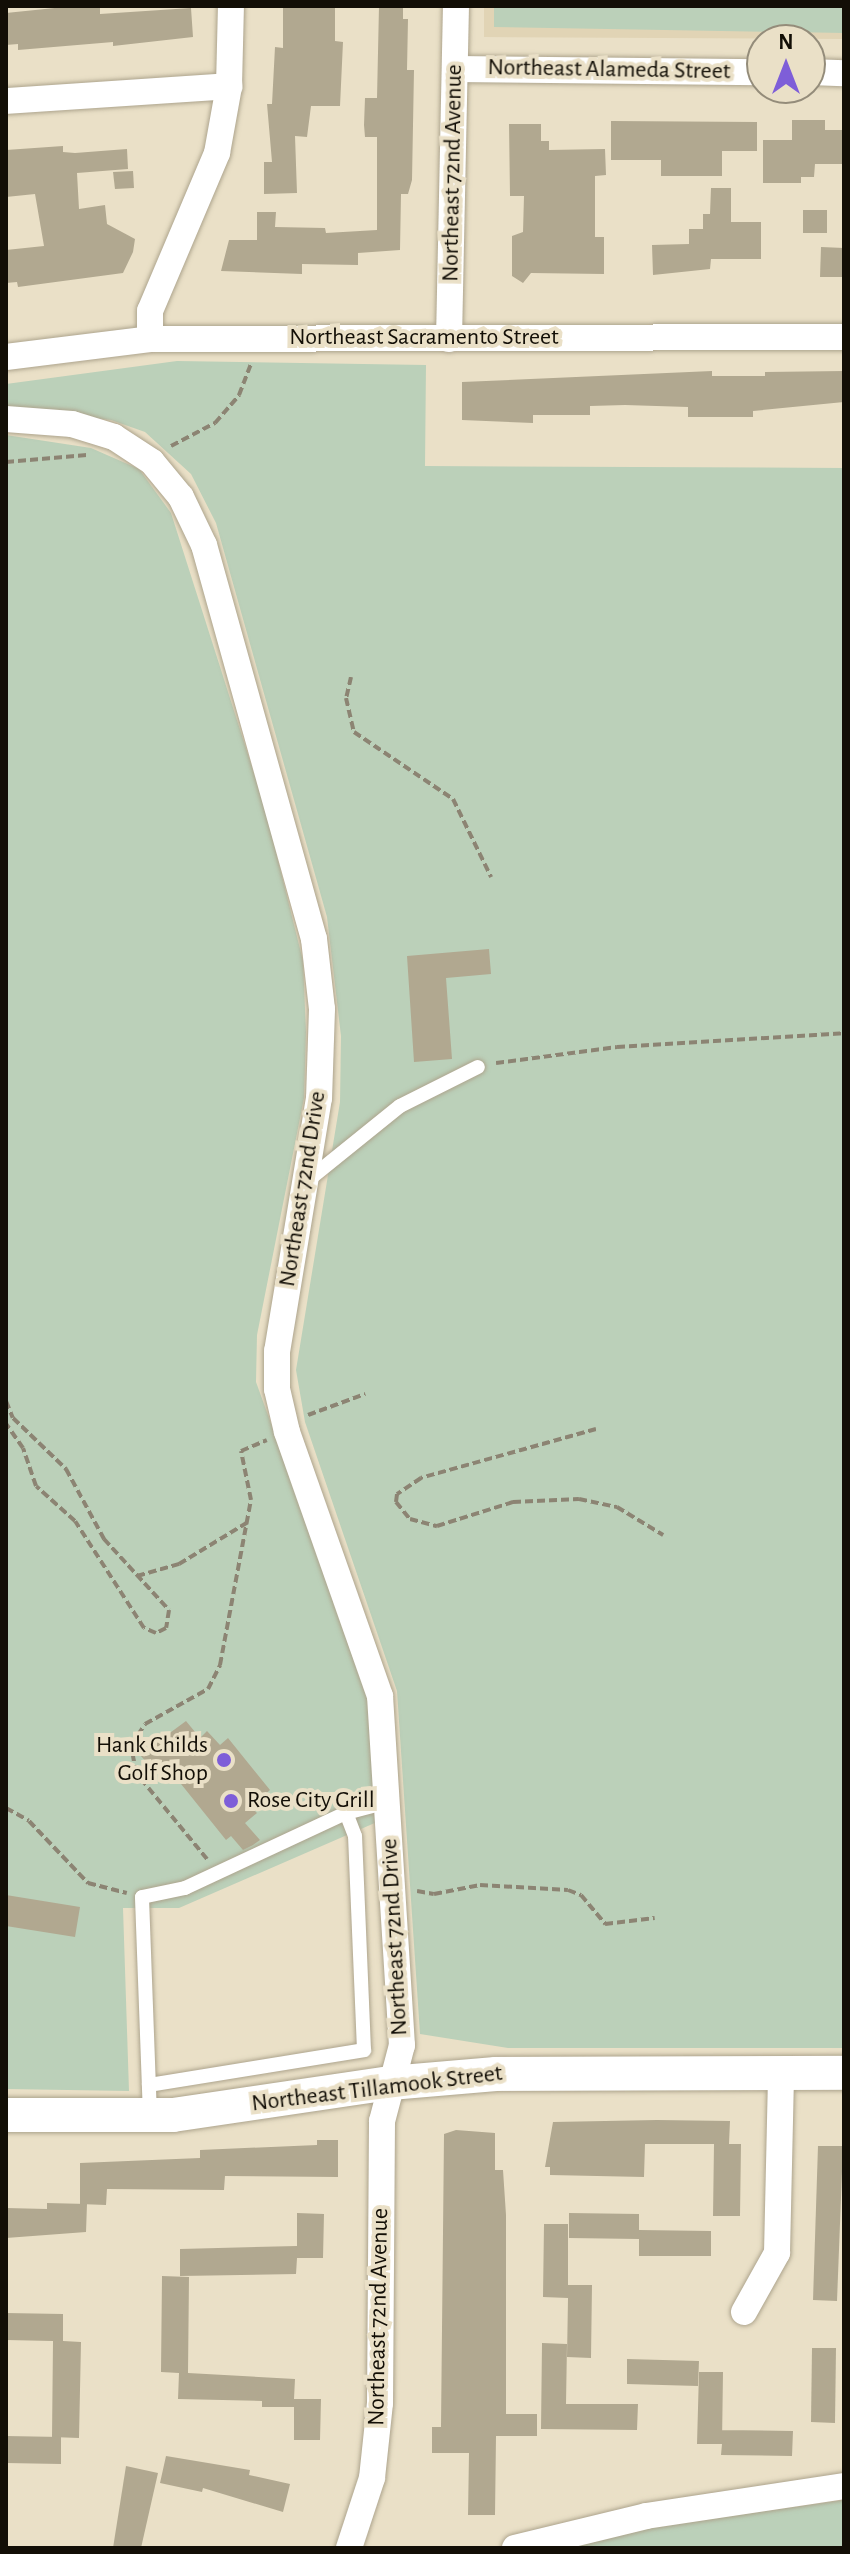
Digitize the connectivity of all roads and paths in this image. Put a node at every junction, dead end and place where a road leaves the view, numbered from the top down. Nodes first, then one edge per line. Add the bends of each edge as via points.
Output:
1 (231, 6) edge
2 (456, 6) edge
3 (455, 69) junction
4 (746, 72) edge
5 (229, 86) junction
6 (6, 101) edge
7 (844, 337) edge
8 (150, 339) junction
9 (449, 339) junction
10 (6, 357) edge
11 (251, 364) dead end
12 (6, 419) edge
13 (138, 450) junction
14 (6, 462) edge
15 (351, 677) dead end
16 (491, 877) dead end
17 (844, 1033) edge
18 (478, 1067) joint
19 (306, 1181) junction
20 (365, 1394) dead end
21 (6, 1401) edge
22 (6, 1424) edge
23 (596, 1429) dead end
24 (287, 1432) junction
25 (248, 1522) junction
26 (663, 1535) dead end
27 (137, 1576) junction
28 (388, 1802) junction
29 (6, 1808) edge
30 (346, 1813) junction
31 (219, 1873) junction
32 (411, 1884) dead end
33 (133, 1893) dead end
34 (655, 1918) dead end
35 (781, 2073) junction
36 (844, 2073) edge
37 (390, 2083) junction
38 (149, 2101) junction
39 (6, 2115) edge
40 (744, 2312) dead end
41 (844, 2486) edge
42 (349, 2548) edge
43 (515, 2548) edge

1 - 5 street
2 - 3 street, Northeast 72nd Avenue
3 - 4 street, Northeast Alameda Street
3 - 9 street, Northeast 72nd Avenue
5 - 6 street
5 - 8 street via 217,153 150,311
7 - 9 street, Northeast Sacramento Street
8 - 9 street, Northeast Sacramento Street
8 - 10 street, Northeast Sacramento Street
11 - 13 path via 239,395 215,423 178,445
12 - 13 street, Northeast 72nd Drive via 72,424
13 - 14 path
13 - 19 street, Northeast 72nd Drive via 181,497 204,545 306,903 319,970 322,1040
15 - 16 path via 346,698 354,732 453,799
17 - 18 path via 617,1047
18 - 19 lane via 400,1106
19 - 24 street, Northeast 72nd Drive via 275,1370
20 - 24 path via 314,1409
21 - 27 path via 13,1418 66,1469 104,1539
22 - 27 path via 23,1448 36,1486 75,1521 144,1628 156,1633 166,1628 169,1610
23 - 26 path via 421,1478 397,1494 396,1502 410,1519 437,1526 513,1502 579,1499 617,1507
24 - 25 path via 241,1451 251,1500
24 - 28 street, Northeast 72nd Drive via 374,1671 384,1718
25 - 27 path via 179,1564
25 - 31 path via 231,1625 208,1689 145,1724 136,1734 130,1758 136,1773
28 - 30 lane
28 - 37 street, Northeast 72nd Drive via 402,2045
29 - 33 path via 29,1821 95,1889
30 - 31 lane
30 - 38 lane via 355,1836 364,2050
31 - 38 lane via 185,1888 142,1897
32 - 34 path via 423,1894 480,1885 568,1890 581,1895 605,1924
35 - 36 street, Northeast Tillamook Street
35 - 37 street, Northeast Tillamook Street via 540,2073
35 - 40 street via 777,2253
37 - 38 street, Northeast Tillamook Street
37 - 42 street, Northeast 72nd Avenue via 382,2121 380,2403 372,2478
38 - 39 street, Northeast Tillamook Street
41 - 43 street via 646,2516

